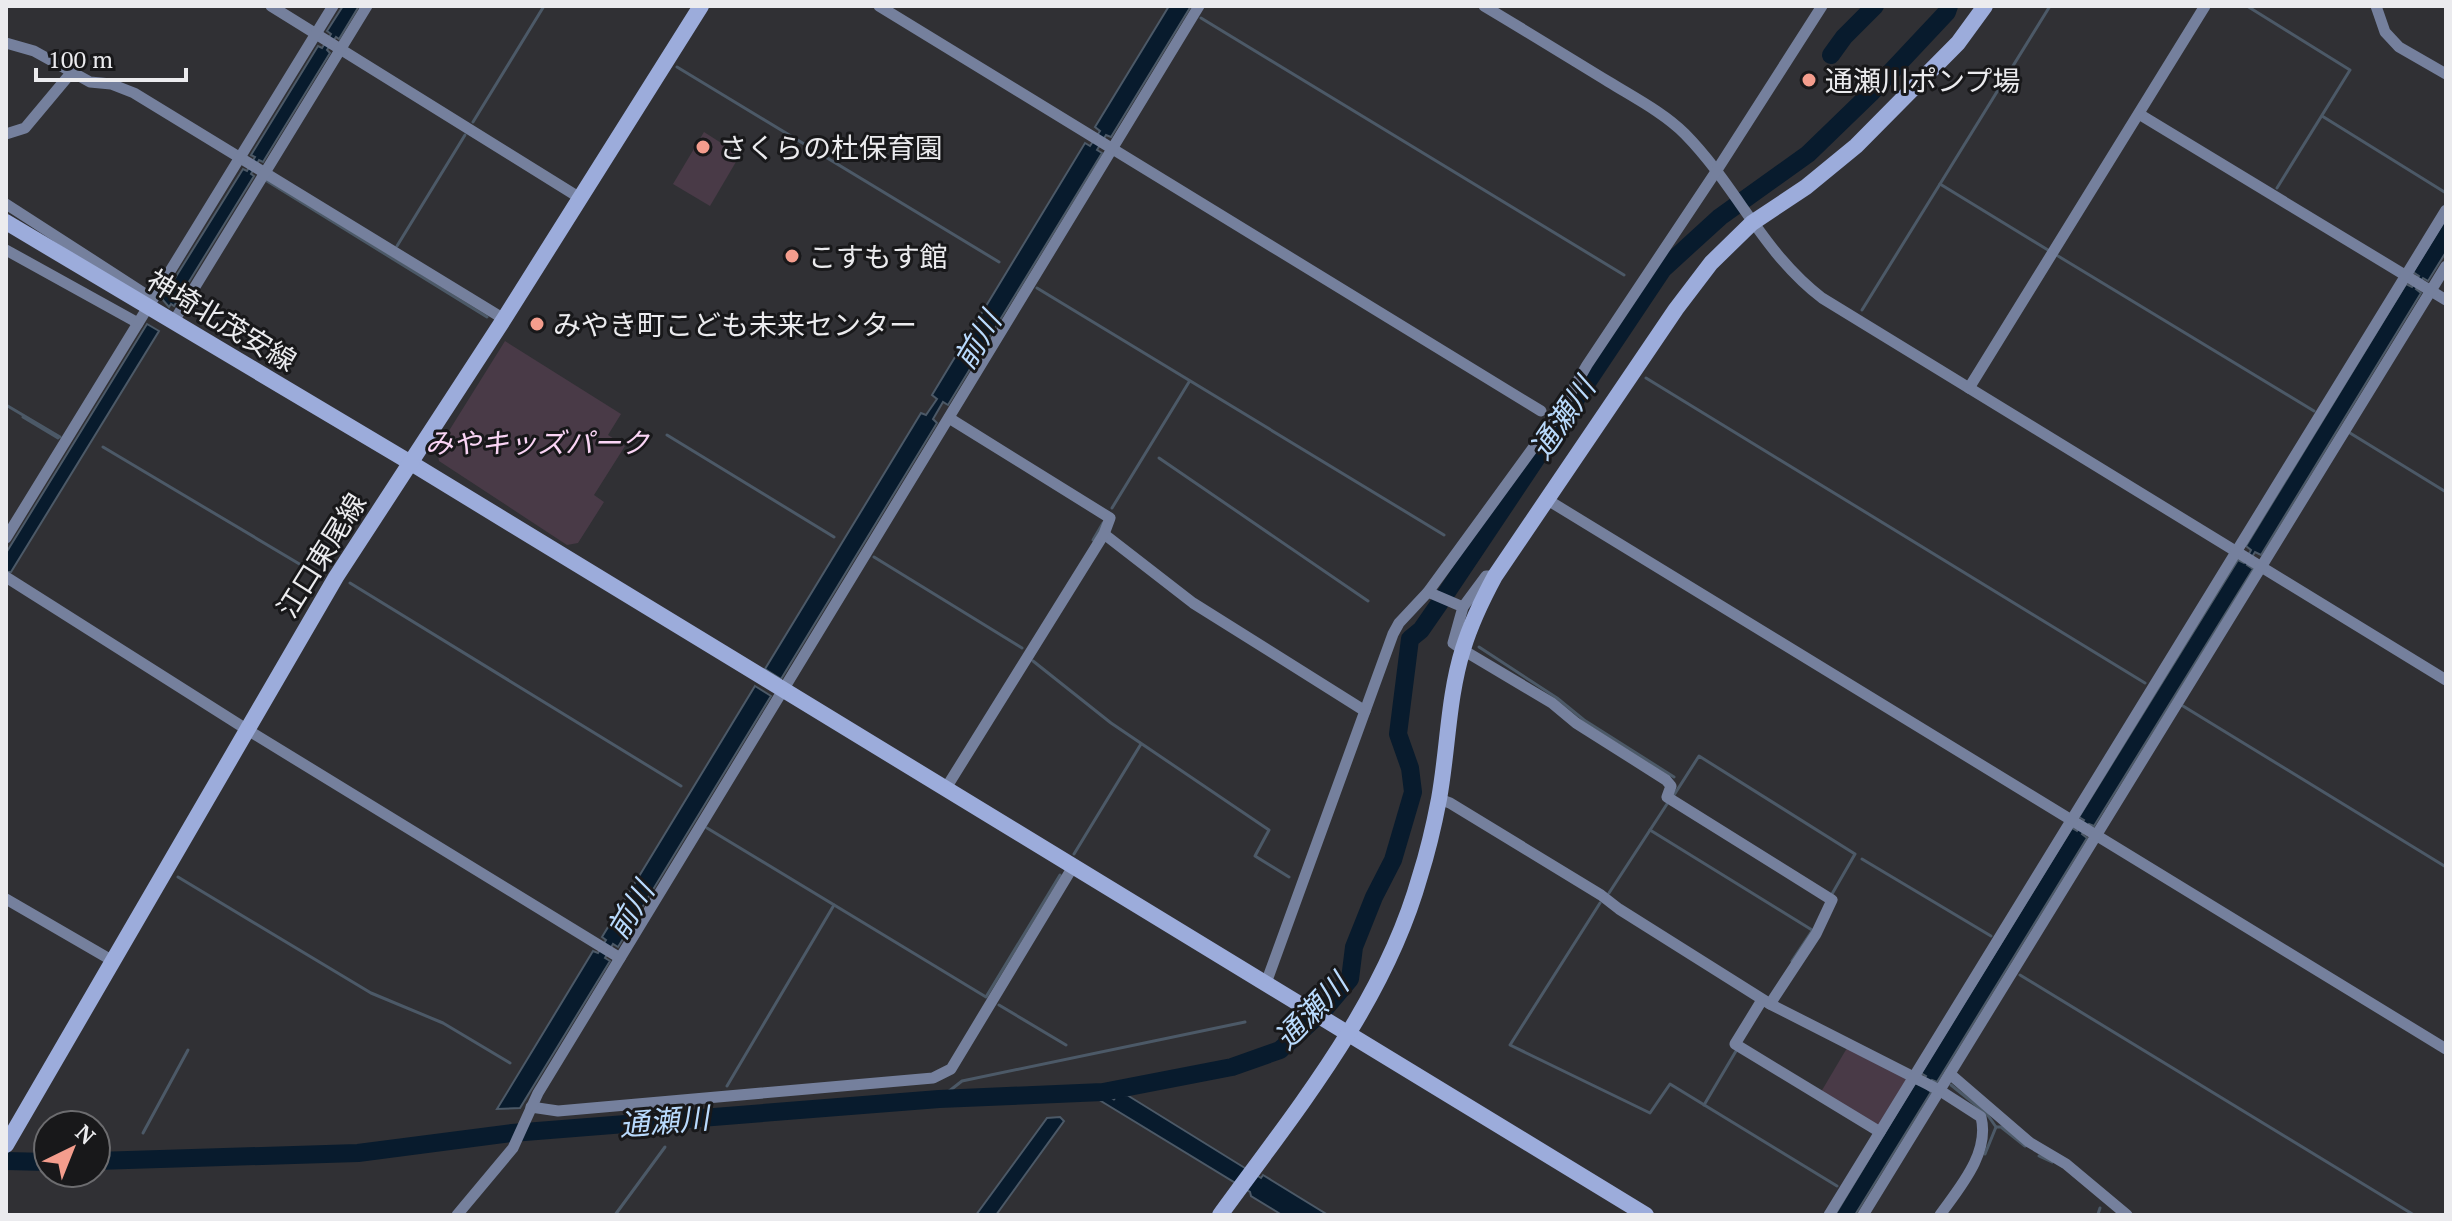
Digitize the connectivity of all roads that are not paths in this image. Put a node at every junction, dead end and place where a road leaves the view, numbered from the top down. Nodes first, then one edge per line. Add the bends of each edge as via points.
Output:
1 (271, 6) edge
2 (333, 6) edge
3 (367, 6) edge
4 (701, 6) edge
5 (879, 6) edge
6 (1199, 6) edge
7 (1484, 6) edge
8 (1822, 6) edge
9 (1985, 6) edge
10 (2205, 6) edge
11 (2376, 6) edge
12 (329, 42) junction
13 (6, 43) edge
14 (71, 73) junction
15 (2446, 74) edge
16 (2139, 114) junction
17 (6, 134) edge
18 (1103, 143) junction
19 (253, 165) junction
20 (1717, 170) junction
21 (580, 198) junction
22 (6, 204) edge
23 (2446, 210) edge
24 (1749, 219) junction
25 (6, 222) edge
26 (6, 250) edge
27 (2446, 266) edge
28 (2418, 282) junction
29 (2446, 300) edge
30 (151, 302) junction
31 (504, 319) junction
32 (174, 321) junction
33 (138, 323) junction
34 (1969, 388) junction
35 (1541, 411) dead end
36 (949, 418) junction
37 (411, 463) junction
38 (1546, 499) junction
39 (1104, 534) junction
40 (6, 538) edge
41 (2249, 559) junction
42 (1495, 576) junction
43 (6, 577) edge
44 (1431, 593) junction
45 (1462, 606) junction
46 (1463, 650) junction
47 (2446, 680) edge
48 (783, 691) junction
49 (1365, 711) junction
50 (246, 729) junction
51 (946, 788) junction
52 (1439, 799) junction
53 (2083, 828) junction
54 (1074, 865) junction
55 (6, 899) edge
56 (616, 955) junction
57 (113, 961) junction
58 (1266, 983) junction
59 (1766, 1002) junction
60 (1349, 1032) junction
61 (2446, 1049) edge
62 (1950, 1074) junction
63 (1926, 1083) junction
64 (530, 1110) junction
65 (1880, 1132) junction
66 (8, 1139) edge
67 (457, 1215) edge
68 (1220, 1215) edge
69 (1646, 1215) edge
70 (1829, 1215) edge
71 (1863, 1215) edge
72 (1940, 1215) edge
73 (2127, 1215) edge

1 - 12 street
2 - 12 street
3 - 12 street
4 - 21 street, 江口東尾線
5 - 18 street
6 - 18 street
7 - 20 street via 1666,118
8 - 20 street
9 - 24 street via 1958,43 1856,146 1806,187
10 - 16 street
11 - 15 street via 2385,32 2399,47
12 - 19 street
12 - 19 street
12 - 21 street
13 - 14 street via 34,51
14 - 17 street via 25,128
14 - 19 street via 134,93
16 - 28 street
16 - 34 street
18 - 35 street
18 - 36 street
19 - 30 street
19 - 31 street
19 - 32 street
20 - 24 street
20 - 44 street via 1563,407
21 - 31 street, 江口東尾線
22 - 30 street
23 - 28 street
24 - 34 street via 1796,279
24 - 38 street via 1695,282
25 - 30 street, 神埼北茂安線
26 - 33 street
27 - 28 street
28 - 29 street
28 - 41 street
28 - 41 street
30 - 32 street, 神埼北茂安線
30 - 33 street
31 - 37 street, 江口東尾線
32 - 37 street, 神埼北茂安線
33 - 40 street
34 - 41 street
36 - 39 street via 1105,513 1110,518
36 - 48 street
37 - 48 street, 神埼北茂安線
37 - 50 street, 江口東尾線
38 - 42 street
38 - 53 street
39 - 49 street via 1193,603
39 - 51 street
41 - 47 street
41 - 53 street
41 - 53 street
42 - 45 street via 1486,576
42 - 46 street
43 - 50 street
44 - 45 street
44 - 49 street via 1399,623
45 - 46 street via 1453,643
46 - 52 street
46 - 59 street via 1666,780 1671,786 1667,797 1832,900 1816,934
48 - 51 street, 神埼北茂安線
48 - 56 street
49 - 58 street
50 - 56 street
50 - 57 street, 江口東尾線
51 - 54 street, 神埼北茂安線
52 - 59 street
52 - 60 street via 1402,933
53 - 61 street
53 - 62 street
53 - 63 street
54 - 58 street, 神埼北茂安線
54 - 64 street via 951,1069 933,1078
55 - 57 street
56 - 64 street
57 - 66 street, 江口東尾線
58 - 60 street, 神埼北茂安線
59 - 63 street
59 - 65 street via 1735,1044
60 - 68 street
60 - 69 street, 神埼北茂安線
62 - 63 street
62 - 73 street
63 - 65 street
63 - 71 street
63 - 72 street via 1981,1117 1985,1134 1978,1156
64 - 67 street via 513,1148
65 - 70 street

